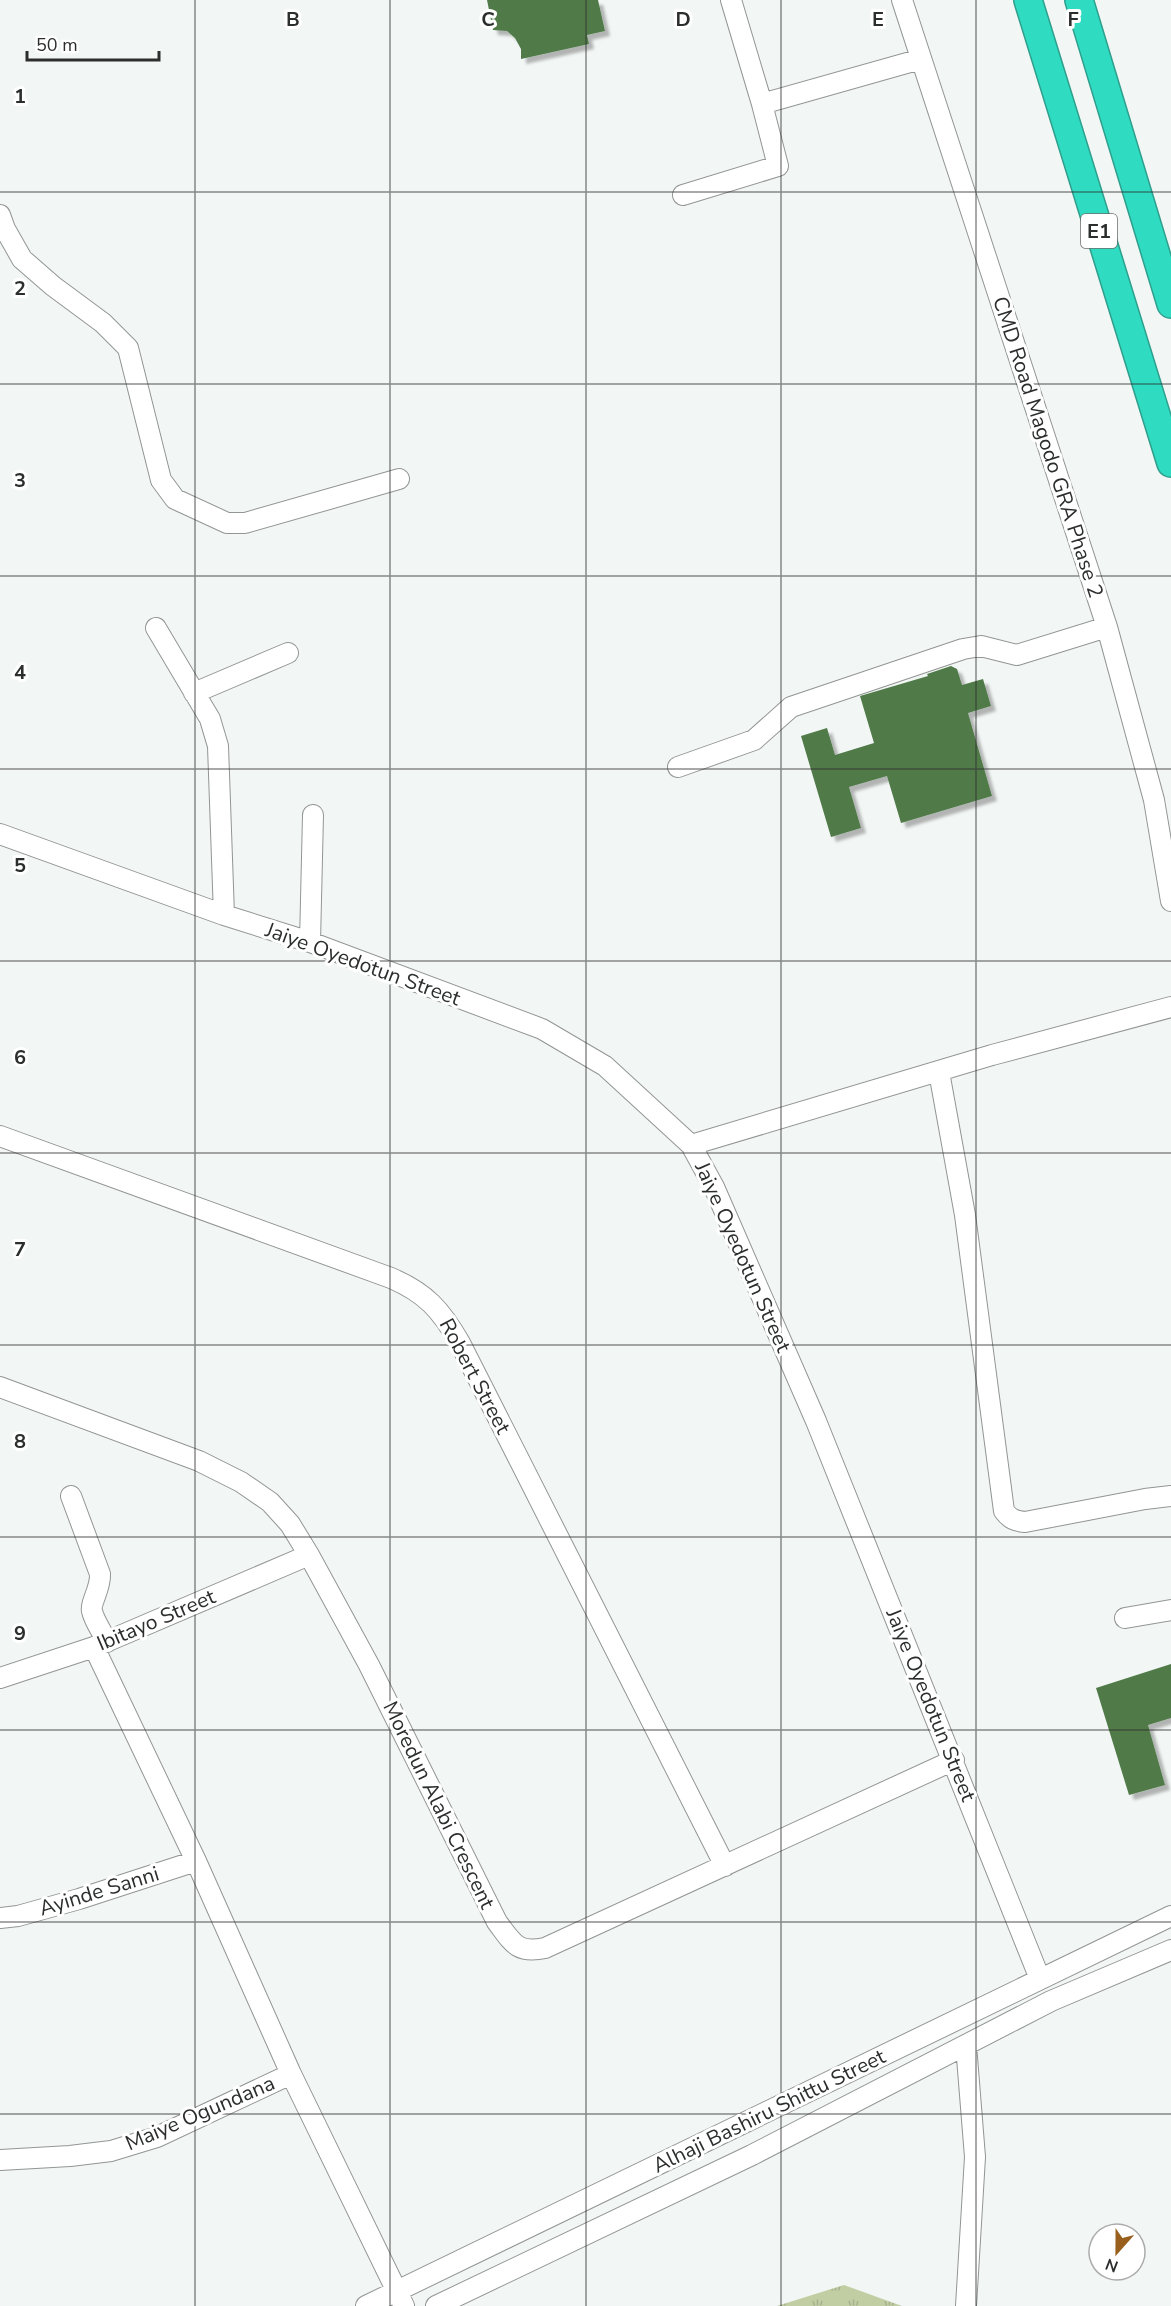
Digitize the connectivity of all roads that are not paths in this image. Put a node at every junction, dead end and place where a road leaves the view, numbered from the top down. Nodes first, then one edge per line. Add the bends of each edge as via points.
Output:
1 (731, 0) edge
2 (902, 0) edge
3 (1028, 0) edge
4 (1079, 0) edge
5 (921, 59) junction
6 (762, 104) junction
7 (683, 195) dead end
8 (0, 215) edge
9 (1171, 304) edge
10 (1171, 463) edge
11 (399, 479) dead end
12 (1107, 627) junction
13 (156, 628) dead end
14 (288, 653) dead end
15 (194, 693) junction
16 (678, 767) dead end
17 (313, 815) dead end
18 (0, 834) edge
19 (1171, 901) edge
20 (224, 915) junction
21 (310, 942) junction
22 (1171, 1007) edge
23 (939, 1071) junction
24 (0, 1136) edge
25 (691, 1146) junction
26 (0, 1387) edge
27 (71, 1496) dead end
28 (1171, 1496) edge
29 (309, 1555) junction
30 (1171, 1610) edge
31 (1125, 1618) dead end
32 (101, 1644) junction
33 (0, 1678) edge
34 (954, 1760) junction
35 (196, 1861) junction
36 (725, 1866) junction
37 (1171, 1916) edge
38 (0, 1918) edge
39 (1138, 1931) junction
40 (1171, 1950) edge
41 (1153, 1958) junction
42 (1040, 1979) junction
43 (966, 2045) junction
44 (291, 2074) junction
45 (0, 2160) edge
46 (401, 2298) edge
47 (366, 2306) edge
48 (436, 2306) edge
49 (966, 2306) edge

1 - 6 street
2 - 5 street, CMD Road Magodo GRA Phase 2
3 - 10 highway, E1
4 - 9 highway, E1
5 - 6 street
5 - 12 street, CMD Road Magodo GRA Phase 2
6 - 7 street via 778,166
8 - 11 street via 22,259 103,323 128,348 161,480 175,499 227,523 245,523
12 - 16 street via 1017,656 981,646 963,649 791,707 754,740
12 - 19 street, CMD Road Magodo GRA Phase 2 via 1154,800
13 - 15 street
14 - 15 street
15 - 20 street via 210,719 218,746
17 - 21 street
18 - 20 street, Jaiye Oyedotun Street
20 - 21 street, Jaiye Oyedotun Street
21 - 25 street, Jaiye Oyedotun Street via 542,1029 605,1066
22 - 23 street
23 - 25 street
23 - 28 street via 965,1215 1004,1511 1008,1517 1025,1522
24 - 36 street, Robert Street via 391,1278 424,1295 438,1309 460,1343
25 - 34 street, Jaiye Oyedotun Street via 714,1187 816,1420
26 - 29 street, Moredun Alabi Crescent via 199,1461 241,1482 270,1502 290,1524
27 - 32 street via 100,1574 101,1585 92,1611
29 - 32 street, Ibitayo Street
29 - 36 street, Moredun Alabi Crescent via 369,1665 497,1922 512,1942 528,1952 545,1948
30 - 31 street
32 - 33 street, Ibitayo Street
32 - 35 street
34 - 36 street, Moredun Alabi Crescent
34 - 42 street, Jaiye Oyedotun Street
35 - 38 street, Ayinde Sanni via 80,1899
35 - 44 street
37 - 39 street, Alhaji Bashiru Shittu Street
39 - 41 street
39 - 42 street, Alhaji Bashiru Shittu Street
40 - 41 street, Alhaji Bashiru Shittu Street
41 - 43 street, Alhaji Bashiru Shittu Street via 1051,2001
42 - 46 street, Alhaji Bashiru Shittu Street
43 - 48 street, Alhaji Bashiru Shittu Street via 752,2155
43 - 49 street via 975,2157
44 - 45 street, Maiye Ogundana via 157,2137 111,2151
44 - 46 street
46 - 47 street, Alhaji Bashiru Shittu Street

